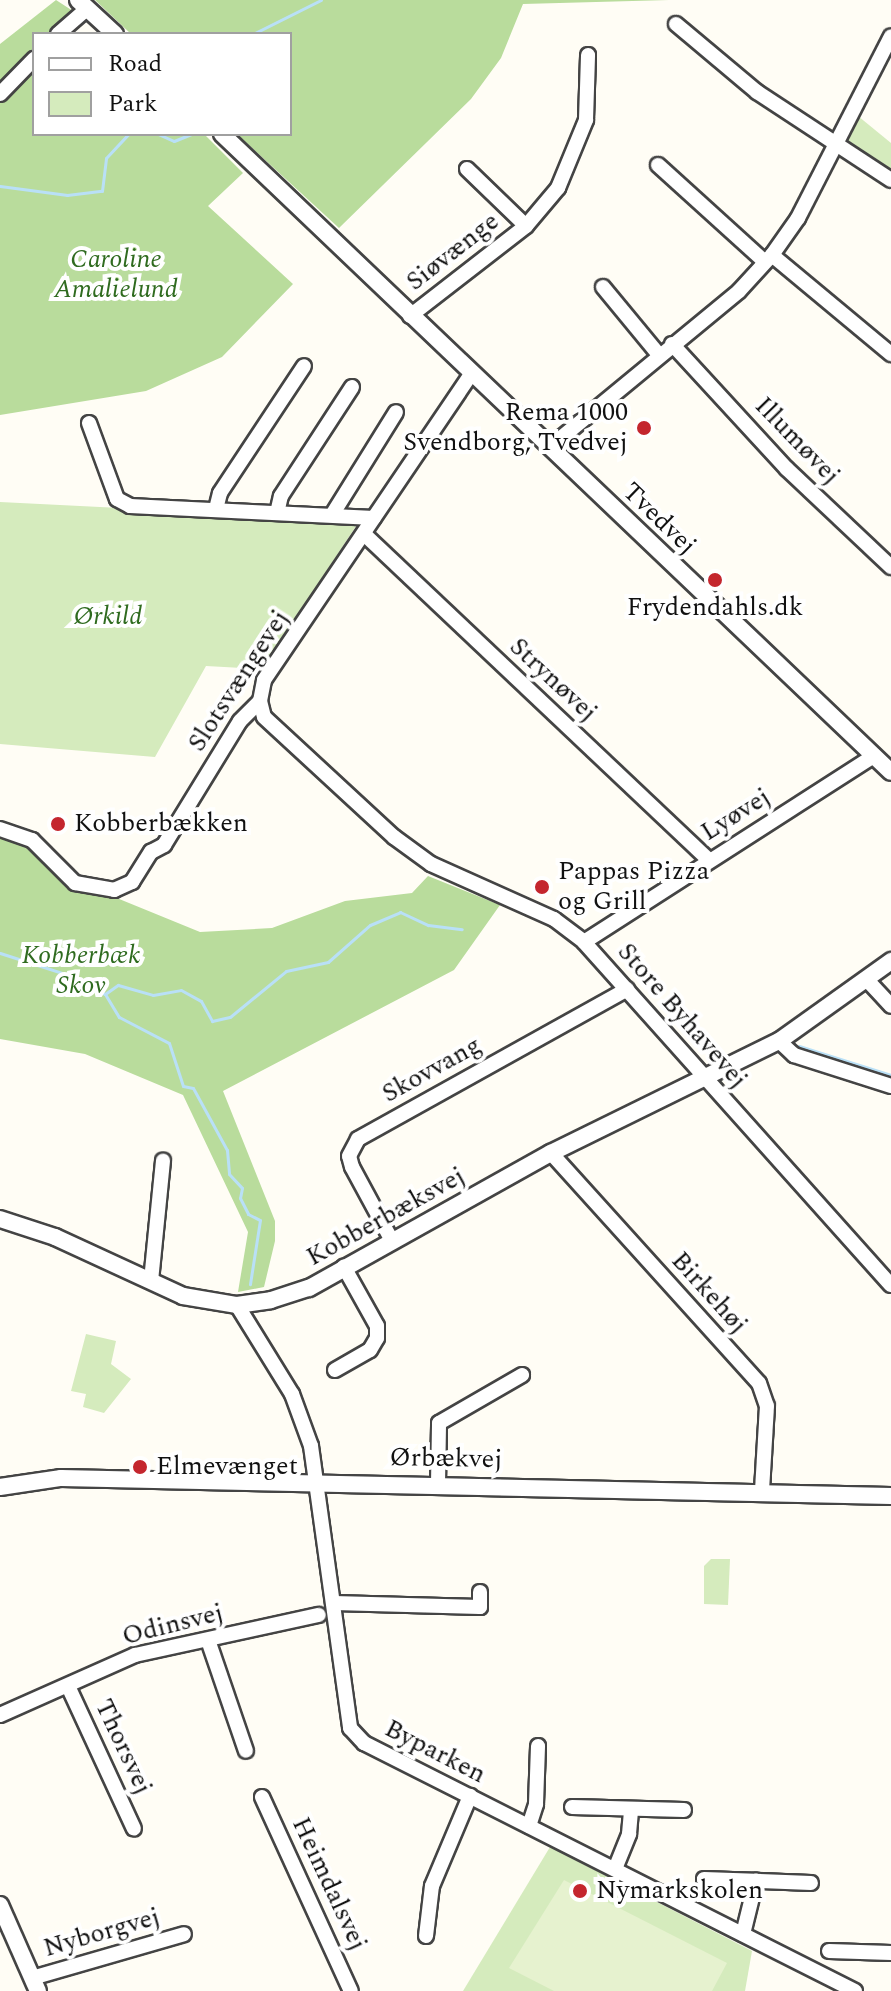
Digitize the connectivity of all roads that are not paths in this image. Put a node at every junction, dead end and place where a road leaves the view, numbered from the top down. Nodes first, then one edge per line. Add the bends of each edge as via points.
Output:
1 (83, 4) edge
2 (676, 24) dead end
3 (60, 32) edge
4 (113, 32) edge
5 (891, 36) edge
6 (886, 53) edge
7 (588, 55) dead end
8 (32, 61) edge
9 (0, 94) edge
10 (224, 136) edge
11 (836, 144) junction
12 (658, 165) dead end
13 (467, 169) dead end
14 (891, 180) edge
15 (526, 226) junction
16 (769, 259) junction
17 (603, 287) dead end
18 (410, 316) junction
19 (672, 344) junction
20 (891, 354) edge
21 (659, 355) junction
22 (304, 366) dead end
23 (471, 374) junction
24 (352, 387) dead end
25 (396, 412) dead end
26 (89, 423) dead end
27 (550, 447) junction
28 (216, 509) junction
29 (277, 513) junction
30 (332, 515) junction
31 (374, 518) junction
32 (364, 534) junction
33 (891, 567) edge
34 (260, 701) junction
35 (874, 756) junction
36 (891, 772) edge
37 (0, 829) edge
38 (709, 860) junction
39 (584, 942) junction
40 (891, 961) edge
41 (868, 981) junction
42 (627, 989) junction
43 (891, 1006) edge
44 (779, 1041) junction
45 (706, 1078) junction
46 (891, 1086) edge
47 (551, 1153) junction
48 (163, 1161) dead end
49 (0, 1219) edge
50 (391, 1239) junction
51 (344, 1267) junction
52 (151, 1281) junction
53 (891, 1285) edge
54 (237, 1305) junction
55 (335, 1370) dead end
56 (522, 1375) dead end
57 (315, 1481) junction
58 (438, 1483) junction
59 (0, 1487) edge
60 (762, 1491) junction
61 (891, 1496) edge
62 (480, 1592) dead end
63 (334, 1603) junction
64 (319, 1615) dead end
65 (208, 1640) junction
66 (68, 1686) junction
67 (0, 1715) edge
68 (538, 1746) dead end
69 (246, 1751) dead end
70 (470, 1796) junction
71 (262, 1797) dead end
72 (572, 1807) dead end
73 (631, 1809) junction
74 (684, 1810) dead end
75 (529, 1826) junction
76 (134, 1829) dead end
77 (615, 1869) junction
78 (704, 1879) dead end
79 (756, 1881) junction
80 (811, 1883) dead end
81 (0, 1905) edge
82 (184, 1934) dead end
83 (743, 1934) junction
84 (426, 1936) dead end
85 (829, 1951) dead end
86 (891, 1953) edge
87 (35, 1985) edge
88 (351, 1991) edge
89 (855, 1991) edge

1 - 3 street
1 - 4 street
2 - 11 street via 757,92
5 - 6 street
6 - 11 street
7 - 15 street, Siøvænge via 586,120 575,157 558,188
8 - 9 street
10 - 18 street, Tvedvej
11 - 14 street
11 - 16 street
12 - 16 street
13 - 15 street, Siøvænge
15 - 18 street, Siøvænge
16 - 19 street via 739,291
16 - 20 street
17 - 21 street
18 - 23 street, Tvedvej
19 - 21 street
19 - 33 street, Illumøvej via 787,469
21 - 27 street
22 - 28 street via 220,493
23 - 27 street, Tvedvej
23 - 31 street, Slotsvængevej
24 - 29 street via 281,496
25 - 30 street
26 - 28 street via 117,499 130,506
27 - 35 street, Tvedvej
28 - 29 street
29 - 30 street
30 - 31 street
31 - 32 street, Slotsvængevej
32 - 34 street, Slotsvængevej via 264,680
32 - 38 street, Strynøvej
34 - 37 street, Slotsvængevej via 240,721 164,845 151,852 132,882 114,890 75,883 32,840
34 - 39 street, Store Byhavevej via 264,717 394,837 431,864 554,919
35 - 36 street, Tvedvej
35 - 38 street, Lyøvej
38 - 39 street, Lyøvej
39 - 42 street, Store Byhavevej
40 - 41 street, Kobberbæksvej
41 - 43 street
41 - 44 street, Kobberbæksvej
42 - 45 street, Store Byhavevej
42 - 50 street, Skovvang via 358,1139 349,1156 352,1167
44 - 45 street, Kobberbæksvej
44 - 46 street via 794,1055
45 - 47 street, Kobberbæksvej
45 - 53 street, Store Byhavevej
47 - 50 street, Kobberbæksvej
47 - 60 street, Birkehøj via 759,1383 767,1406
48 - 52 street
49 - 52 street, Kobberbæksvej
50 - 51 street, Kobberbæksvej
51 - 54 street, Kobberbæksvej via 309,1288
51 - 55 street via 377,1326 377,1338 370,1350
52 - 54 street, Kobberbæksvej via 183,1296
54 - 57 street, Byparken via 298,1408
56 - 58 street via 439,1423
57 - 58 street, Ørbækvej
57 - 59 street, Ørbækvej via 61,1478
57 - 63 street, Byparken
58 - 60 street, Ørbækvej
60 - 61 street, Ørbækvej
62 - 63 street via 480,1607
63 - 70 street, Byparken via 350,1728 364,1743
64 - 65 street, Odinsvej
65 - 66 street, Odinsvej via 135,1655
65 - 69 street
66 - 67 street, Odinsvej
66 - 76 street, Thorsvej
68 - 75 street via 536,1804
70 - 75 street, Byparken
70 - 84 street via 432,1886
71 - 88 street, Heimdalsvej
72 - 73 street
73 - 74 street
73 - 77 street via 626,1848
75 - 77 street, Byparken
77 - 83 street, Byparken
78 - 79 street
79 - 80 street
79 - 83 street
81 - 87 street, Nyborgvej
82 - 87 street, Nyborgvej
83 - 89 street, Byparken
85 - 86 street

